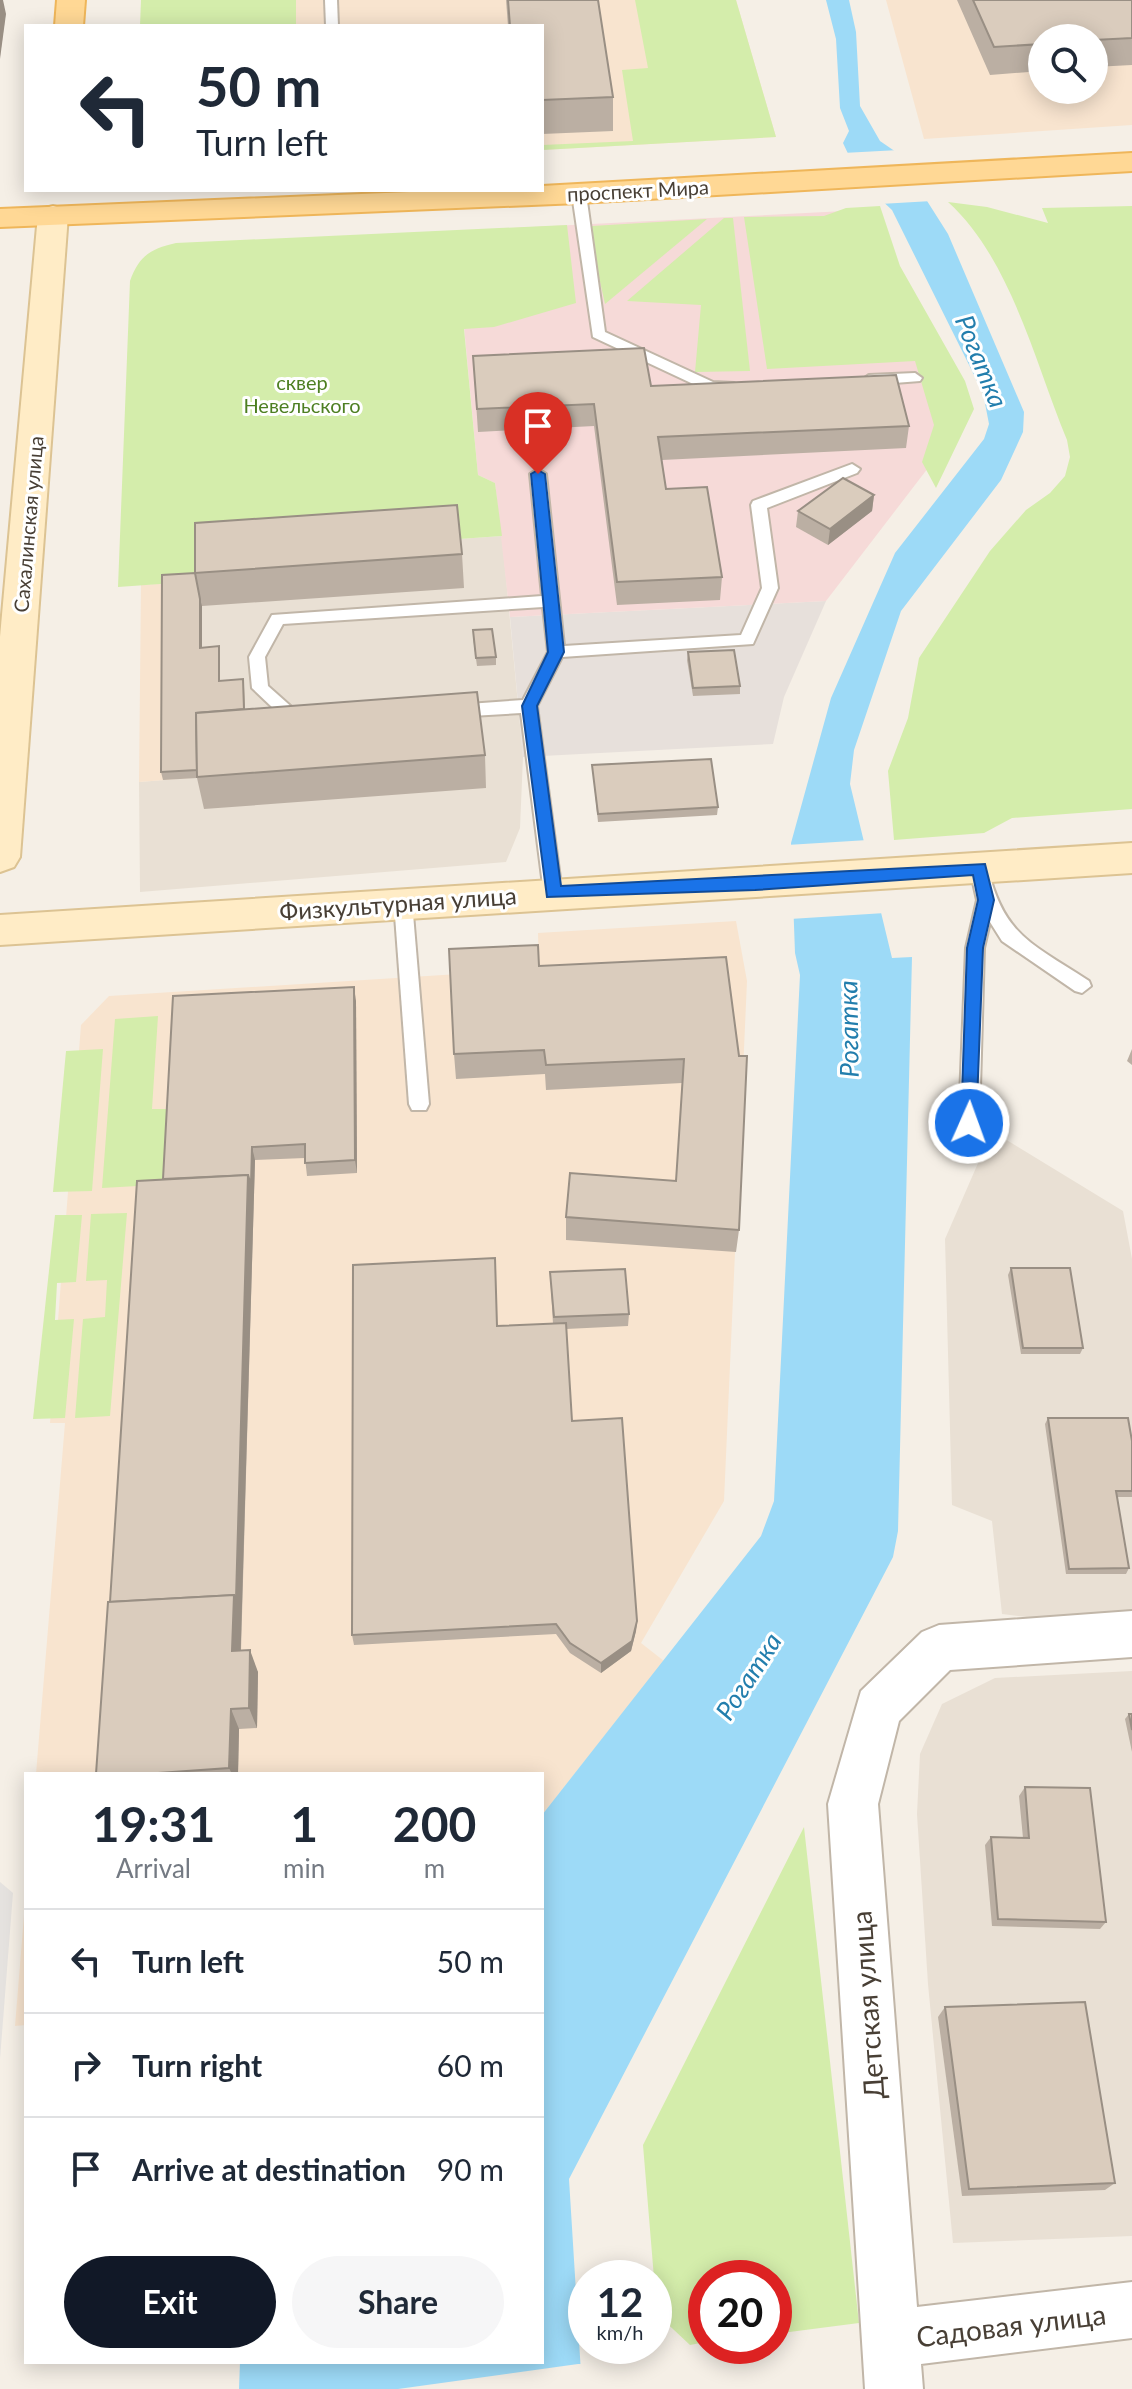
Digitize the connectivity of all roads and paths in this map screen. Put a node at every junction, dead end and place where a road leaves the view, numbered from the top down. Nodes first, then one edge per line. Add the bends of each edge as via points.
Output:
1 (71, 0) edge
2 (331, 0) edge
3 (69, 24) edge
4 (332, 24) edge
5 (1132, 162) edge
6 (579, 194) junction
7 (54, 203) edge
8 (0, 218) edge
9 (915, 378) dead end
10 (852, 380) edge
11 (743, 385) edge
12 (852, 469) dead end
13 (538, 474) dead end
14 (552, 601) junction
15 (556, 652) junction
16 (529, 706) junction
17 (436, 712) edge
18 (311, 721) edge
19 (0, 857) edge
20 (1132, 858) edge
21 (983, 884) junction
22 (553, 893) junction
23 (403, 902) junction
24 (0, 930) edge
25 (1082, 986) dead end
26 (419, 1104) dead end
27 (969, 1123) dead end
28 (1132, 1634) edge
29 (1132, 2310) edge
30 (892, 2364) edge

1 - 3 main road
2 - 4 lane
5 - 6 main road, проспект Мира
6 - 7 main road, проспект Мира
6 - 11 lane via 595,339 711,387
7 - 8 main road, проспект Мира
7 - 19 street, Сахалинская улица
9 - 10 lane
12 - 15 lane via 759,505 770,588 747,640
13 - 14 lane
14 - 15 lane
14 - 18 lane via 278,619 257,657 260,688 295,722
15 - 16 lane
16 - 17 lane
16 - 22 lane
20 - 21 street, Физкультурная улица
21 - 22 street, Физкультурная улица via 911,873
21 - 25 lane via 1008,936
21 - 27 lane via 975,948
22 - 23 street, Физкультурная улица
23 - 24 street, Физкультурная улица
23 - 26 lane
28 - 30 street, Детская улица via 939,1648 878,1708 853,1804
29 - 30 street, Садовая улица

